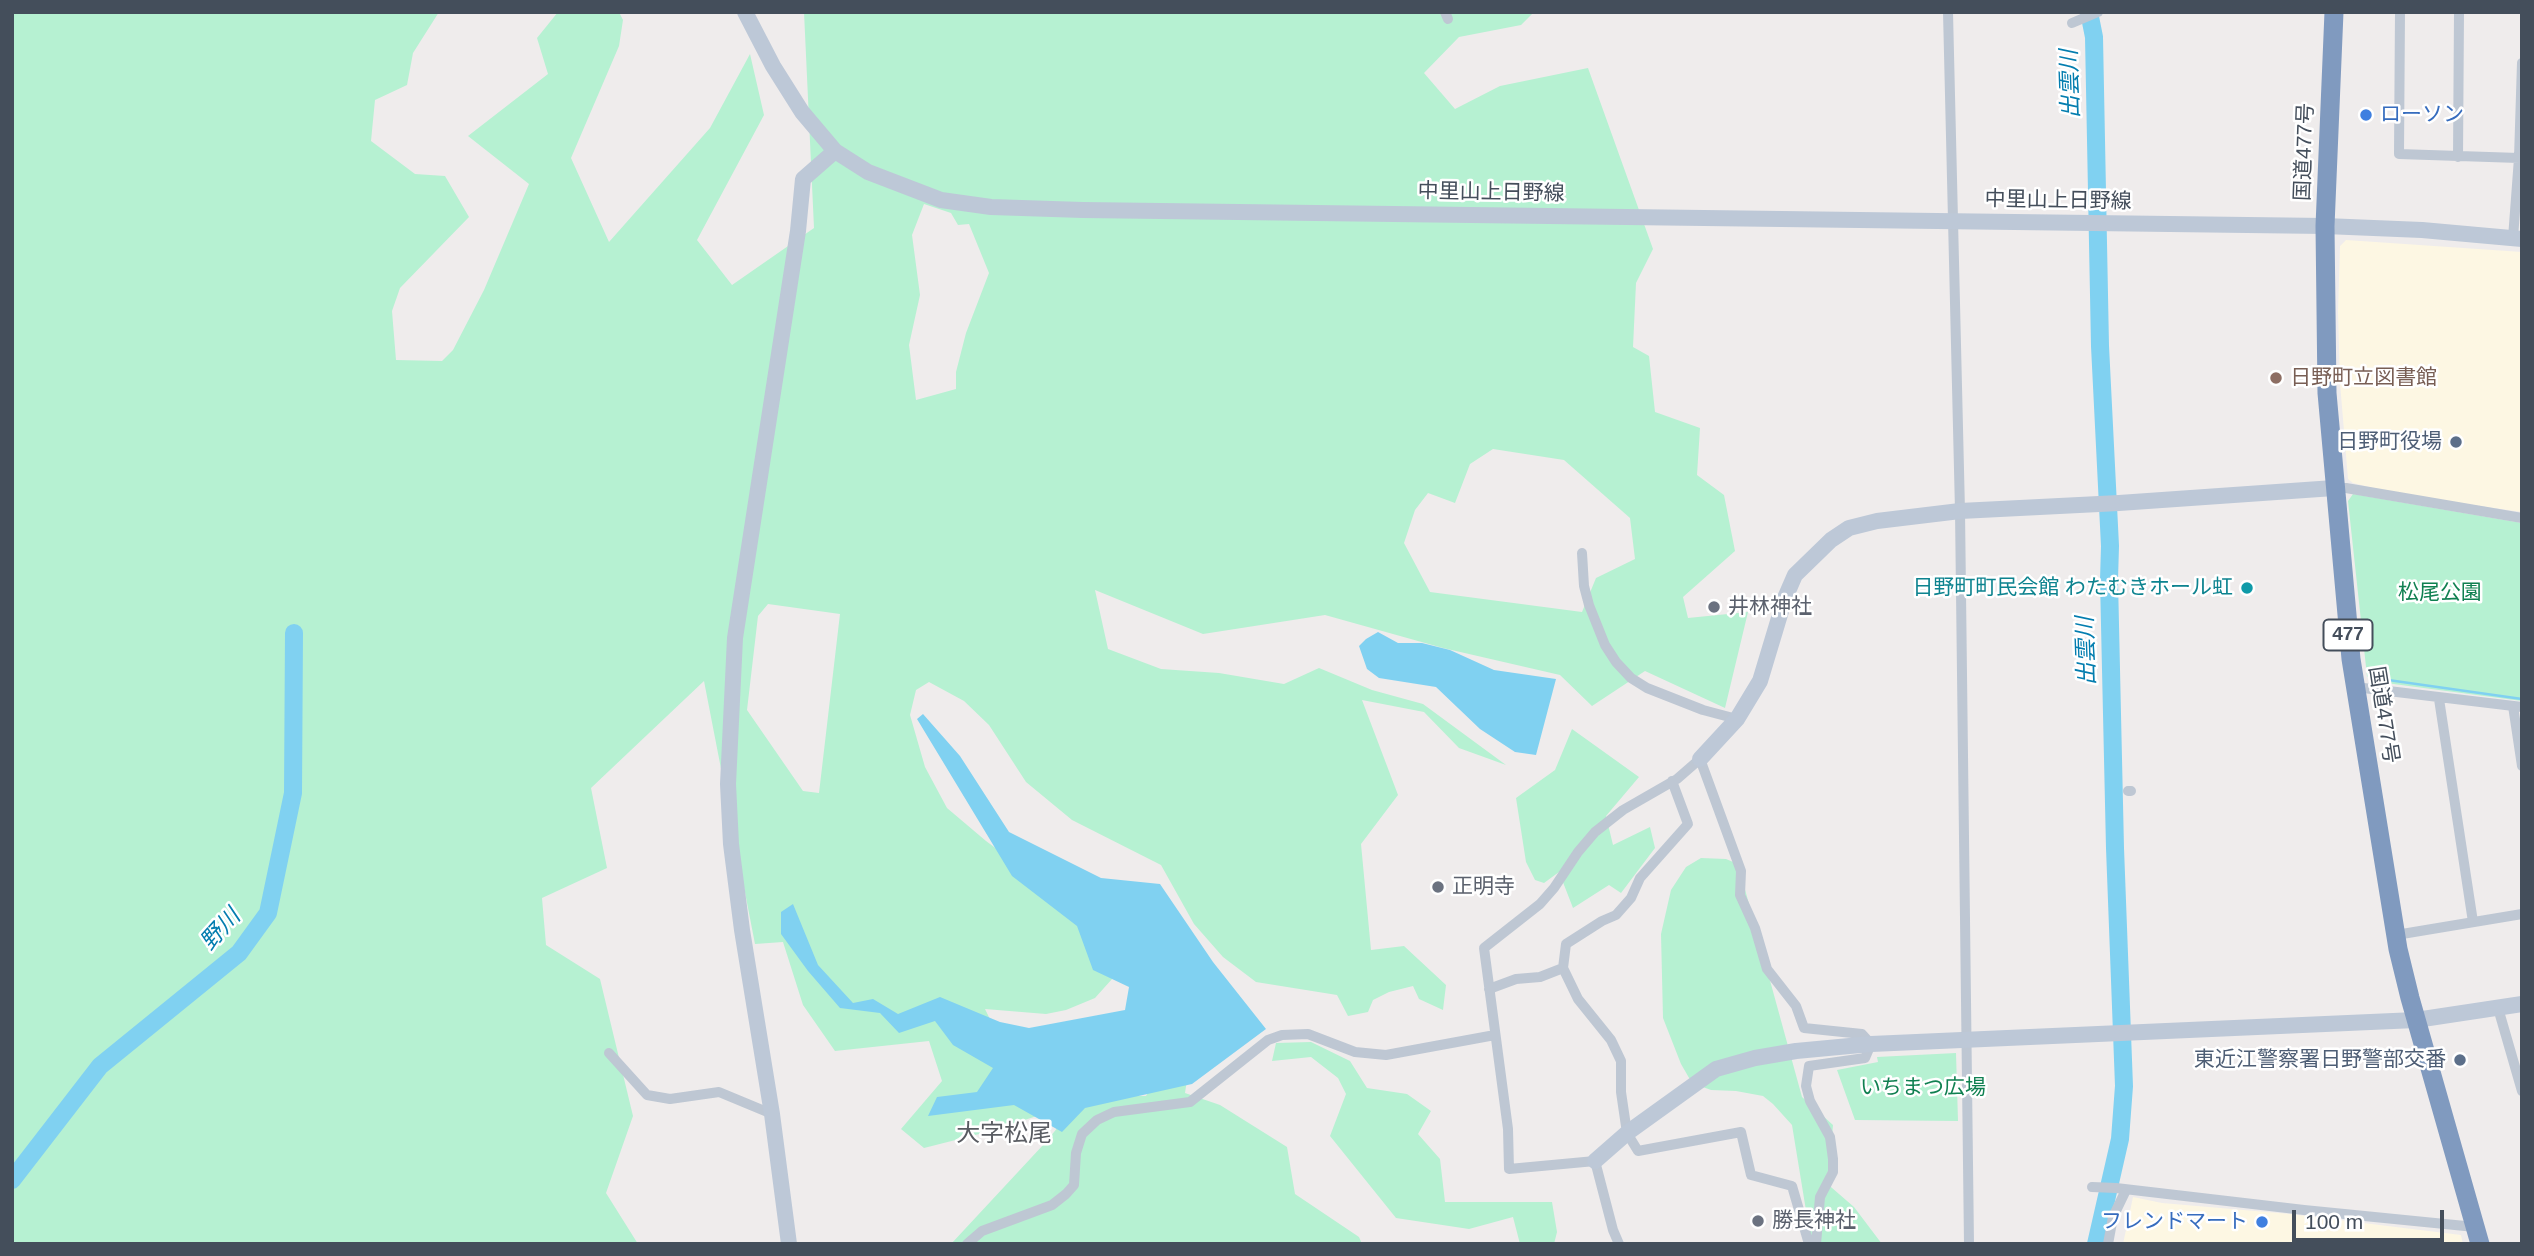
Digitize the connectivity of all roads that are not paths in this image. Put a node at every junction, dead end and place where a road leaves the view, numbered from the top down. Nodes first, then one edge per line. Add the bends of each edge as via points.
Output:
1 (745, 12) edge
2 (1948, 12) edge
3 (2098, 12) edge
4 (2334, 12) edge
5 (2400, 12) edge
6 (2459, 12) edge
7 (2072, 23) dead end
8 (2522, 63) edge
9 (2521, 93) edge
10 (835, 151) junction
11 (2458, 157) junction
12 (2519, 158) junction
13 (1954, 221) junction
14 (2325, 226) junction
15 (2517, 239) edge
16 (2334, 488) junction
17 (1960, 511) junction
18 (2522, 518) edge
19 (1582, 553) dead end
20 (2355, 687) junction
21 (2439, 699) junction
22 (2517, 707) edge
23 (1737, 719) junction
24 (1700, 758) junction
25 (2522, 766) edge
26 (1672, 781) junction
27 (2522, 915) edge
28 (2473, 922) junction
29 (2396, 935) junction
30 (1563, 968) junction
31 (1489, 989) junction
32 (2522, 1004) edge
33 (2498, 1008) junction
34 (2416, 1020) junction
35 (1495, 1035) junction
36 (1966, 1041) junction
37 (1871, 1044) junction
38 (609, 1053) dead end
39 (2518, 1061) edge
40 (2522, 1091) edge
41 (772, 1114) junction
42 (1627, 1133) junction
43 (1595, 1161) junction
44 (2092, 1187) dead end
45 (2121, 1189) junction
46 (2478, 1235) edge
47 (789, 1244) edge
48 (967, 1244) edge
49 (1619, 1244) edge
50 (1809, 1244) edge
51 (1816, 1244) edge
52 (1969, 1244) edge
53 (2108, 1244) edge

1 - 10 street, 中里山上日野線 via 802,112
2 - 13 street
3 - 7 street
4 - 14 highway, 国道477号 / 477
5 - 11 street via 2399,154
6 - 11 street
8 - 9 street
9 - 12 street
10 - 13 street, 中里山上日野線 via 899,186 941,200 991,207
10 - 41 street via 803,179 735,638 728,785 731,844
11 - 12 street
12 - 15 street
13 - 14 street, 中里山上日野線
13 - 17 street
14 - 15 street, 中里山上日野線
14 - 16 highway, 国道477号 / 477 via 2327,393
16 - 17 street
16 - 18 street
16 - 20 highway, 国道477号 / 477
17 - 23 street via 1864,523 1819,550 1795,575 1760,681
17 - 36 street
19 - 23 street via 1589,605 1616,662 1647,688
20 - 21 street
20 - 29 highway, 国道477号 / 477
21 - 22 street
21 - 28 street
22 - 25 street
23 - 24 street
24 - 26 street
24 - 37 street via 1741,871 1740,895 1767,969 1796,1006 1804,1028 1862,1034
26 - 30 street via 1688,824 1640,878 1616,915 1566,944
26 - 31 street via 1595,832 1541,904 1484,948
27 - 28 street
28 - 29 street
29 - 34 highway, 国道477号 / 477
30 - 31 street
30 - 42 street via 1578,999 1611,1040 1621,1061
31 - 35 street
32 - 33 street
33 - 34 street
33 - 39 street
34 - 36 street
34 - 46 highway, 国道477号 / 477
35 - 43 street via 1509,1169
35 - 48 street via 1386,1055 1355,1052 1308,1034 1282,1035 1190,1102 1114,1112 1097,1120 1082,1134 1074,1185 1066,1194 1052,1205 982,1231
36 - 37 street
36 - 52 street
37 - 42 street via 1797,1051 1716,1069
37 - 51 street via 1865,1058 1809,1066 1806,1086 1830,1138 1833,1159 1833,1172 1819,1197
38 - 41 street via 647,1095 670,1099 719,1092
39 - 40 street
41 - 47 street
42 - 43 street
42 - 50 street via 1638,1151 1741,1132 1751,1175 1792,1186
43 - 49 street
44 - 45 street
45 - 46 street
45 - 53 street

